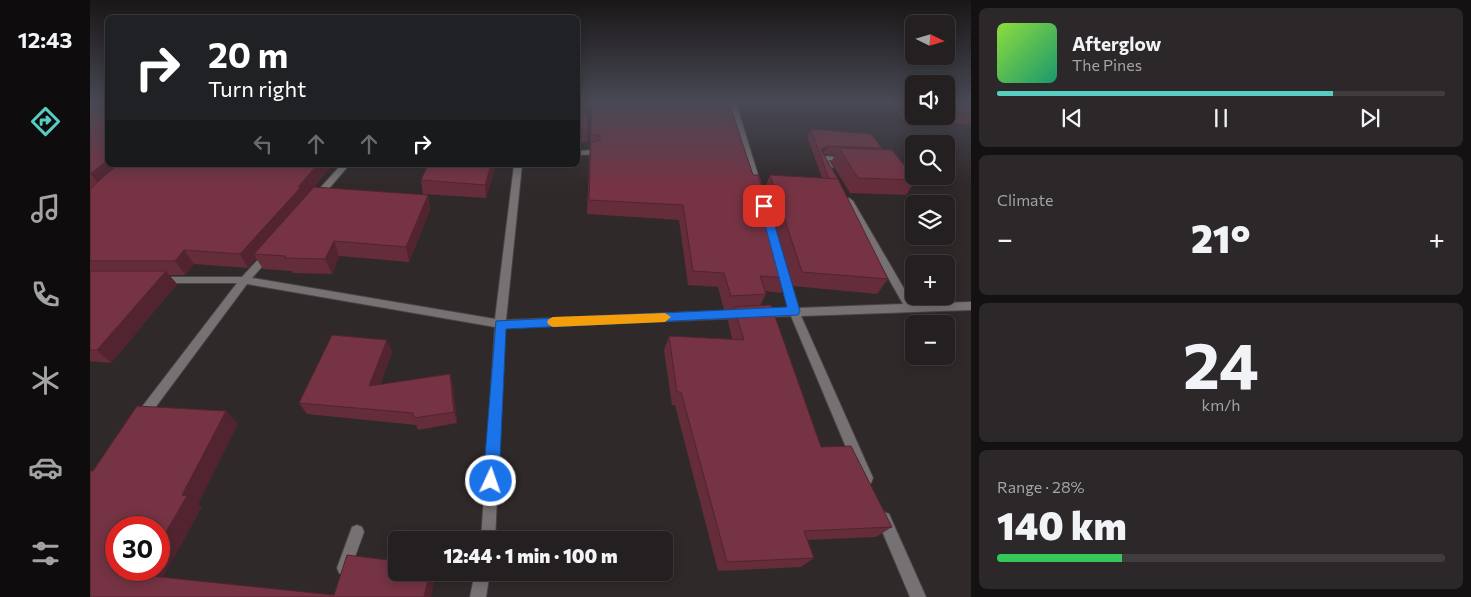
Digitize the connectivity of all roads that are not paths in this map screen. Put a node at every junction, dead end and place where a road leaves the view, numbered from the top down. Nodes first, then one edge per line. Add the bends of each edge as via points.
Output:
1 (741, 131) edge
2 (580, 152) edge
3 (594, 152) edge
4 (852, 159) edge
5 (343, 167) edge
6 (518, 167) edge
7 (833, 174) edge
8 (843, 191) edge
9 (761, 197) edge
10 (308, 208) edge
11 (276, 244) edge
12 (780, 260) edge
13 (148, 280) edge
14 (245, 280) junction
15 (971, 306) edge
16 (911, 309) junction
17 (794, 311) junction
18 (500, 324) junction
19 (138, 422) edge
20 (872, 491) edge
21 (880, 508) edge
22 (488, 531) edge
23 (357, 532) dead end
24 (340, 578) edge
25 (481, 581) edge
26 (478, 597) edge
27 (918, 597) edge

1 - 9 street
2 - 3 street
4 - 7 street via 823,158
5 - 10 street
6 - 18 street
8 - 16 street
11 - 14 street
12 - 17 street
13 - 14 street
14 - 18 street
14 - 19 street
15 - 16 street
16 - 17 street
17 - 18 street
17 - 20 street
18 - 22 street
21 - 27 street
23 - 24 street
25 - 26 street

